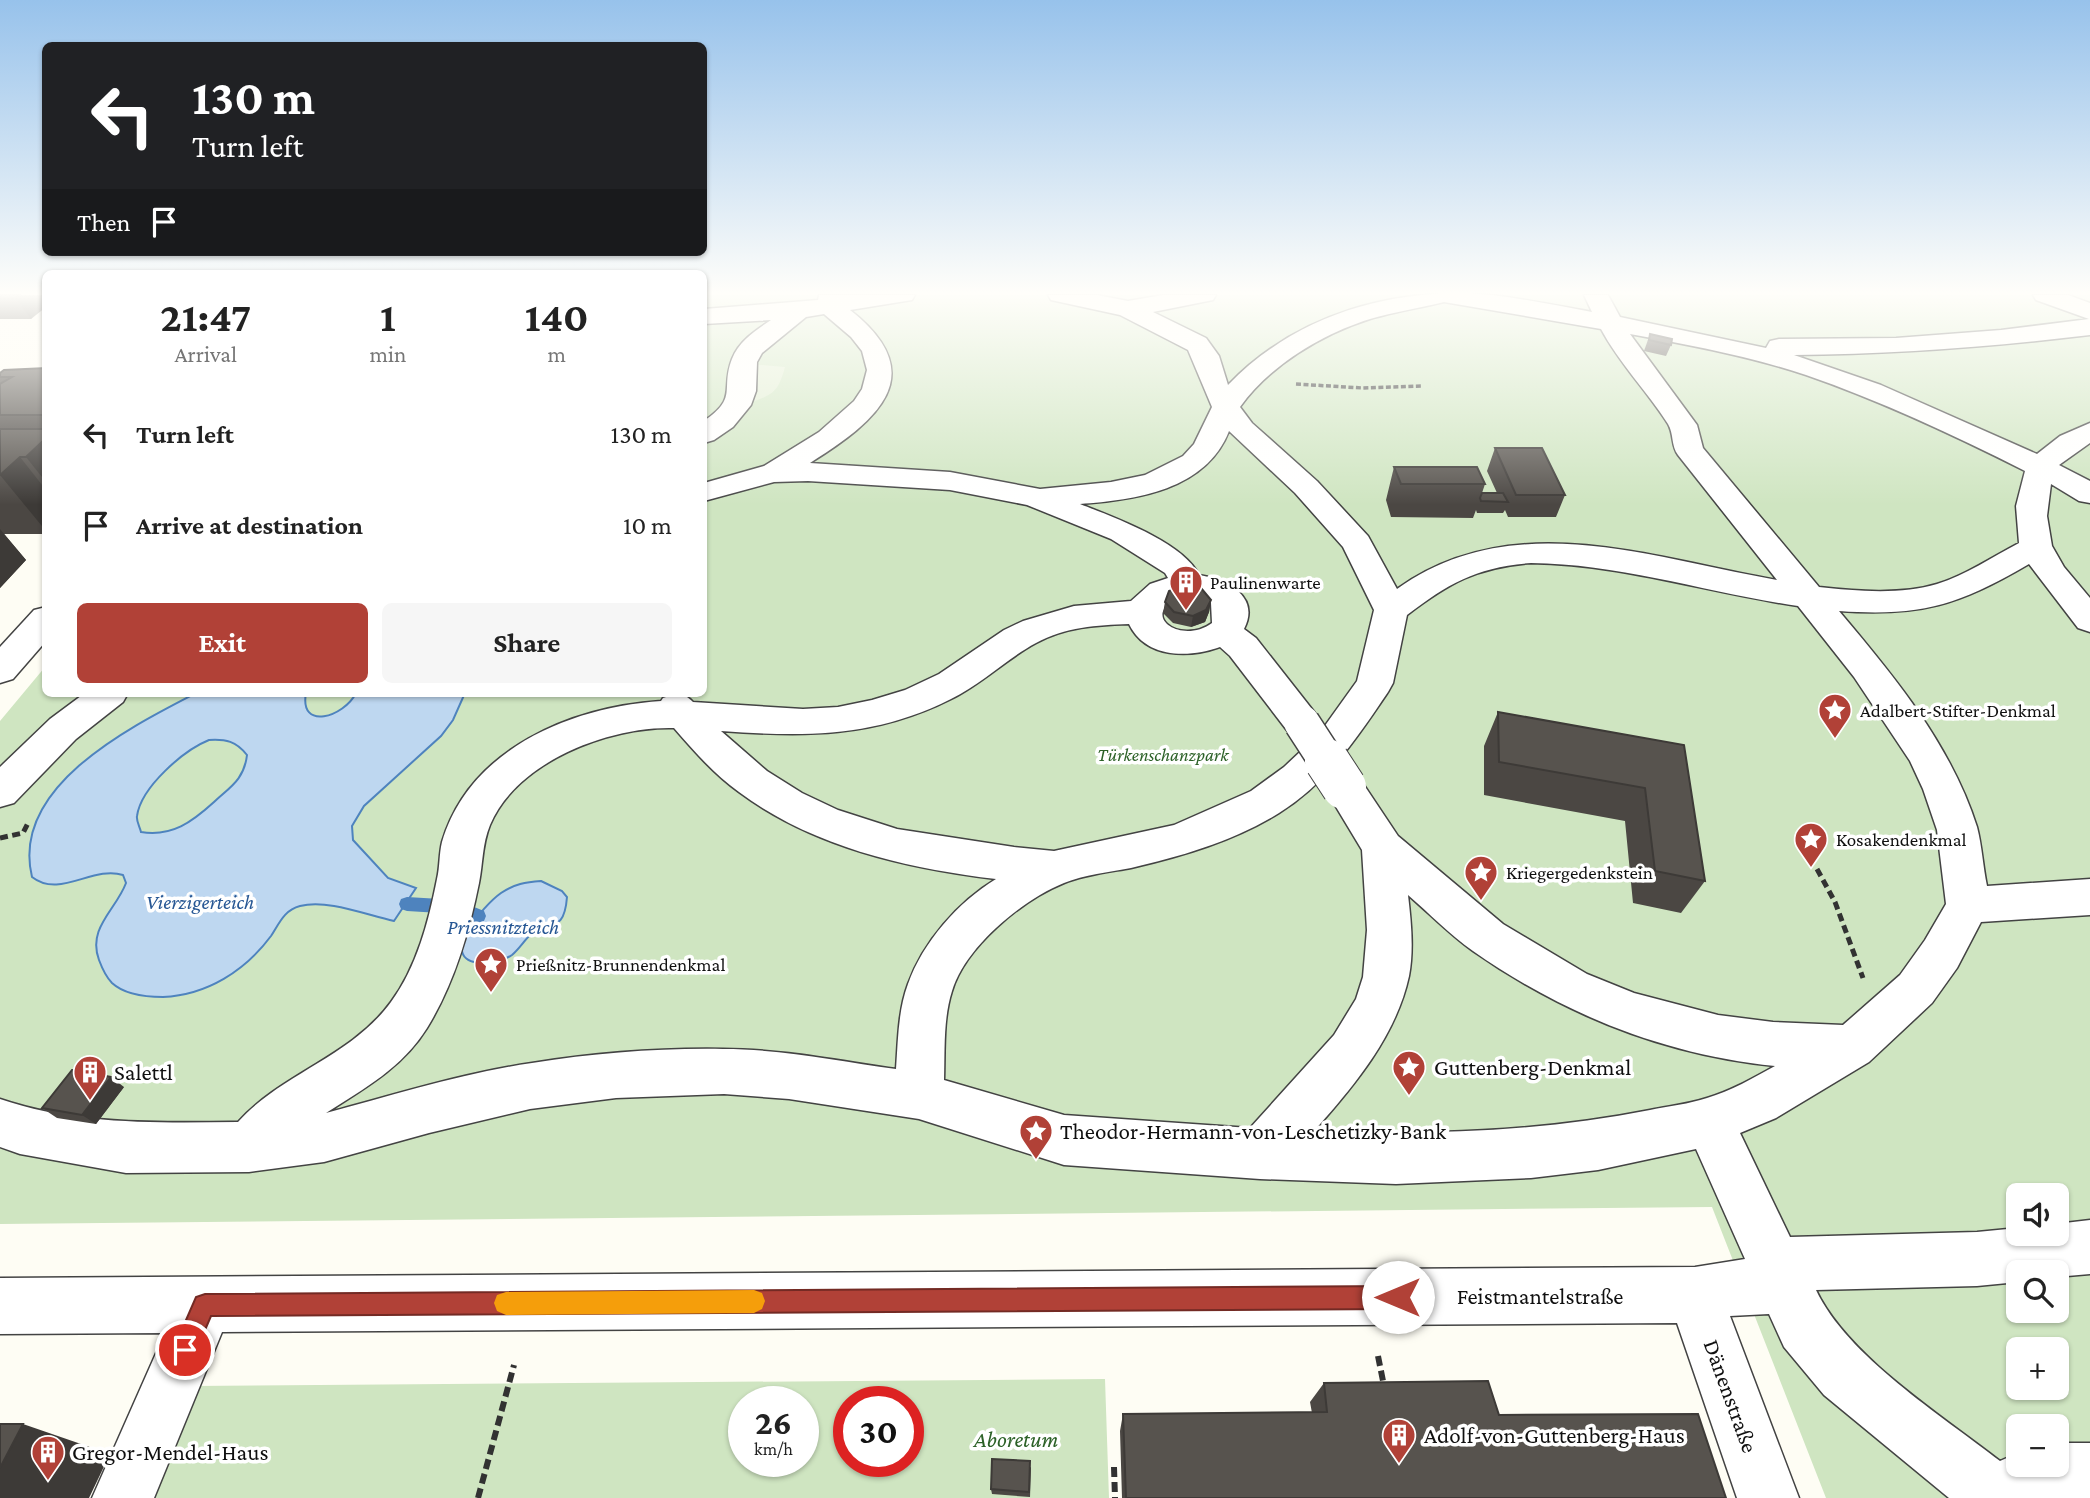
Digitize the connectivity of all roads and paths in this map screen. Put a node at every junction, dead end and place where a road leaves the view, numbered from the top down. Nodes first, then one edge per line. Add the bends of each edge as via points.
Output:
1 (743, 365) edge
2 (879, 365) edge
3 (1208, 365) edge
4 (1269, 365) edge
5 (1642, 365) edge
6 (1800, 365) edge
7 (1423, 386) dead end
8 (1234, 397) junction
9 (2090, 432) edge
10 (707, 433) edge
11 (2043, 466) junction
12 (773, 473) junction
13 (707, 491) edge
14 (2090, 494) edge
15 (1035, 497) junction
16 (2036, 547) junction
17 (1187, 584) junction
18 (1809, 595) junction
19 (1391, 610) junction
20 (1142, 612) junction
21 (2090, 620) edge
22 (42, 625) edge
23 (1224, 632) junction
24 (0, 670) edge
25 (105, 697) edge
26 (671, 703) edge
27 (0, 792) edge
28 (12, 835) dead end
29 (0, 838) edge
30 (1383, 848) junction
31 (1054, 868) junction
32 (1817, 869) dead end
33 (2090, 897) edge
34 (1968, 905) junction
35 (1863, 1037) junction
36 (919, 1096) junction
37 (1709, 1122) junction
38 (0, 1123) edge
39 (249, 1147) junction
40 (1260, 1154) junction
41 (2090, 1247) edge
42 (1780, 1275) junction
43 (1695, 1295) junction
44 (205, 1305) junction
45 (0, 1306) edge
46 (1378, 1356) dead end
47 (514, 1366) dead end
48 (1384, 1390) edge
49 (1114, 1467) dead end
50 (2090, 1474) edge
51 (123, 1498) edge
52 (478, 1498) edge
53 (1115, 1498) edge
54 (1768, 1498) edge

1 - 10 street via 738,405
2 - 12 street via 872,396 846,425
3 - 8 street via 1212,380
4 - 8 street
5 - 18 street via 1683,425 1688,449
6 - 11 street
7 - 8 path via 1286,384
8 - 15 street via 1206,448 1180,470 1111,492
8 - 19 street via 1242,429 1306,487 1357,543
9 - 11 street via 2068,443
11 - 14 street
11 - 16 street via 2031,506
12 - 13 street
12 - 15 street via 950,481
15 - 17 street via 1122,532 1179,567
16 - 18 street via 1962,587 1933,596 1895,601
16 - 21 street
17 - 20 street via 1157,594
17 - 23 street via 1222,593 1230,605 1231,620
18 - 19 street via 1610,558 1523,553 1463,566 1425,584
18 - 34 street via 1867,668 1926,755 1957,830
19 - 31 street via 1375,683 1333,744 1297,778 1265,802 1179,840
20 - 23 street via 1156,636 1172,644 1194,644
20 - 26 street via 1060,621 1032,630 926,697 865,716 757,722
22 - 24 street
23 - 30 street, bridge via 1243,647 1302,723
25 - 27 street via 63,729
26 - 31 street via 753,782 817,821 884,845
26 - 39 street via 555,741 529,757 485,800 463,841 439,954 399,1029 373,1057 273,1122
28 - 29 path
30 - 35 street via 1487,937 1571,988 1617,1008 1718,1037 1773,1044
30 - 40 street via 1387,974 1374,1015 1350,1052
31 - 36 street via 1007,893 961,933 940,964 923,1020
32 - 35 path via 1864,982
33 - 34 street
34 - 35 street via 1916,989
35 - 37 street via 1759,1101
36 - 39 street via 724,1071 616,1075 530,1086 324,1138
36 - 40 street via 1064,1140
37 - 40 street via 1598,1145 1531,1153 1396,1159
37 - 42 street
38 - 39 street via 126,1149
41 - 42 street, Feistmantelstraße
42 - 43 street, Feistmantelstraße
42 - 50 street via 1804,1327 1844,1375 1997,1498 2026,1478 2053,1472
43 - 44 street, Feistmantelstraße
43 - 54 street, Dänenstraße
44 - 45 street, Feistmantelstraße
44 - 51 street
46 - 48 path
47 - 52 path
49 - 53 path

